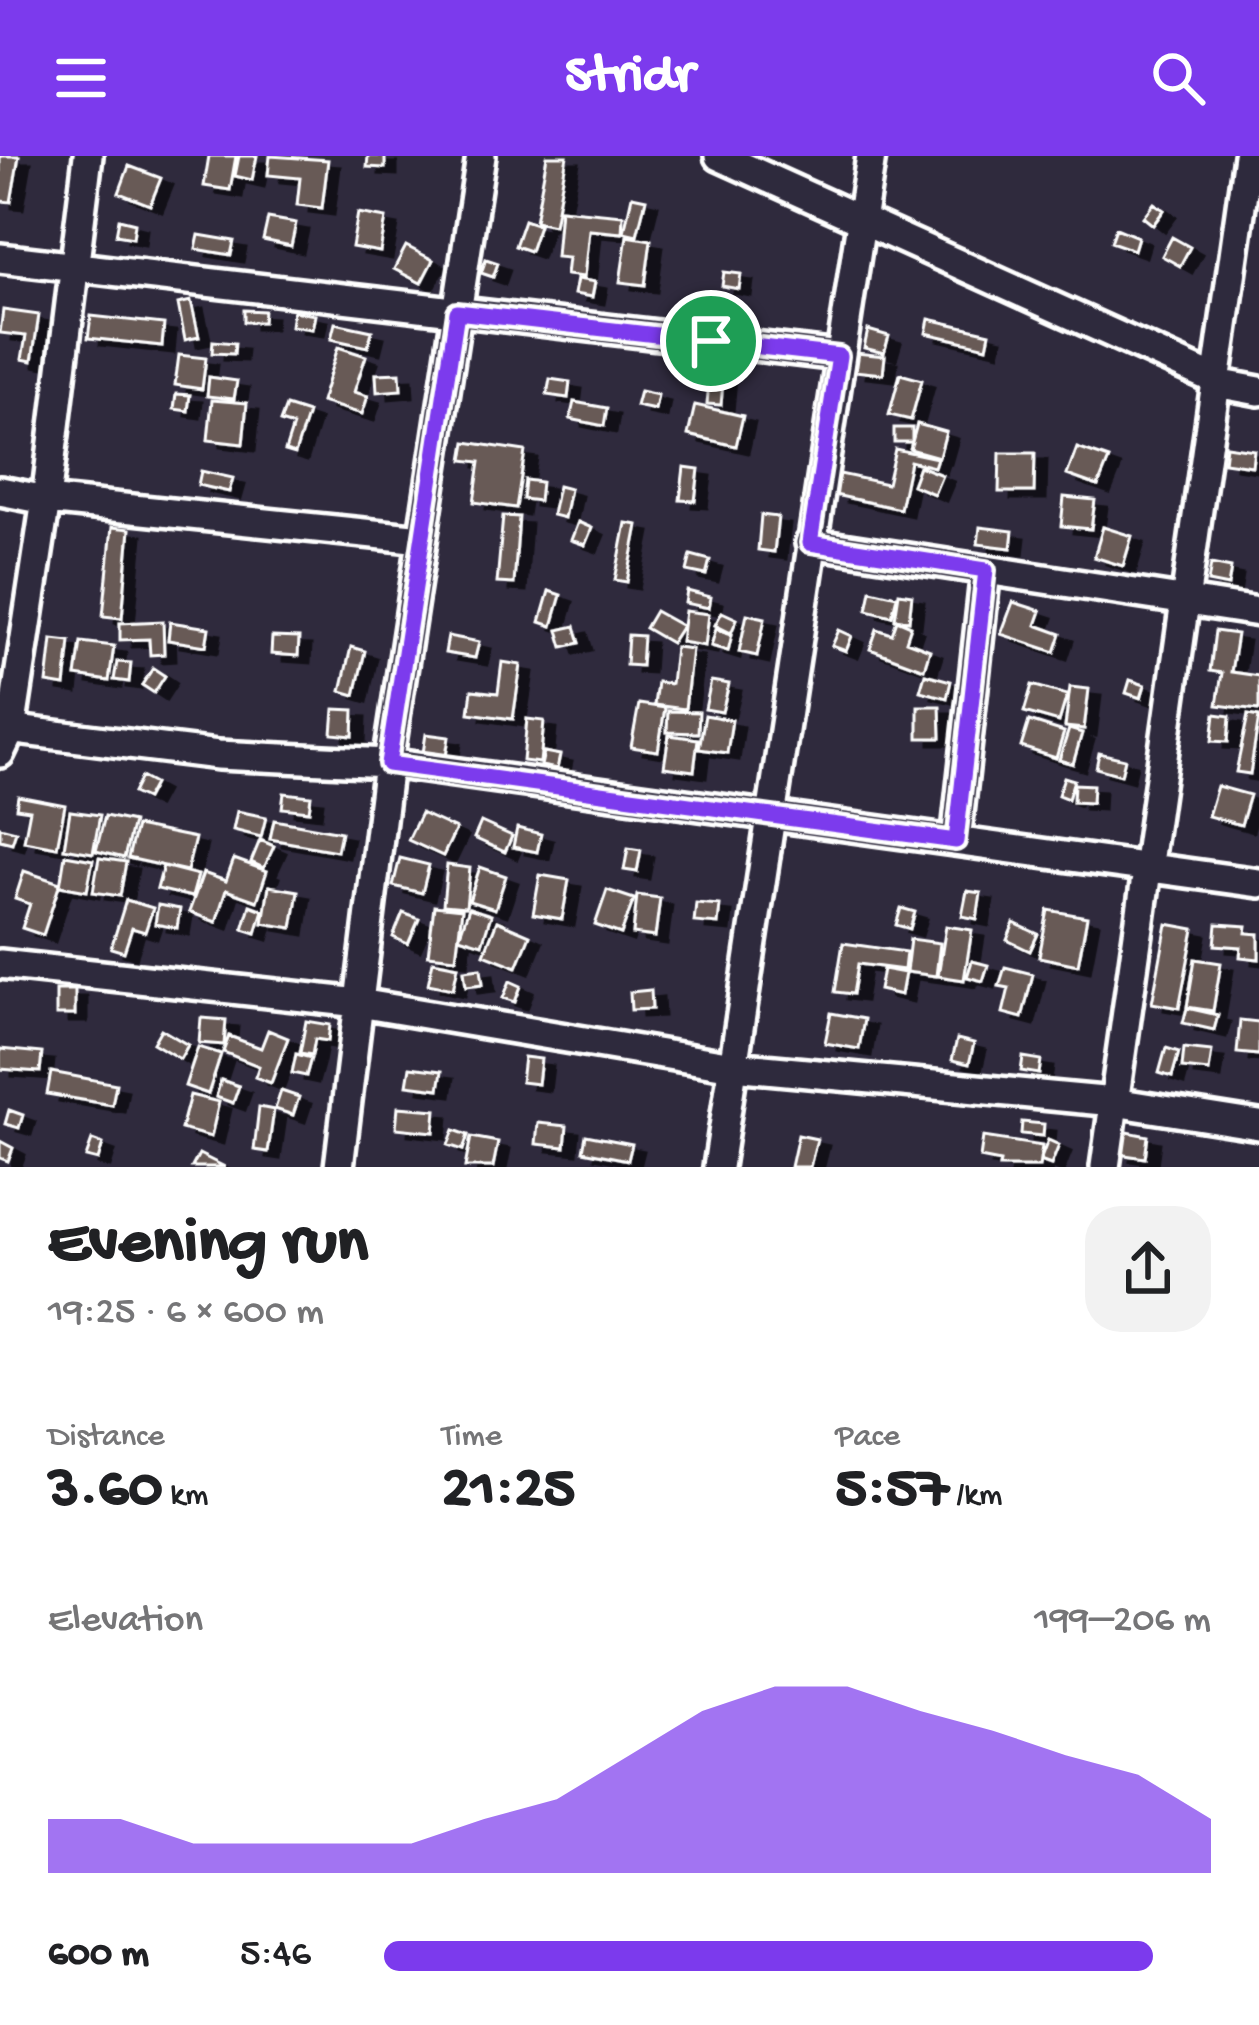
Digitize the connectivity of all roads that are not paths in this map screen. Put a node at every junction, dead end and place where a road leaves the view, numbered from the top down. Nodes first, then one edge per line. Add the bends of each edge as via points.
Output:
1 (88, 156) edge
2 (481, 156) edge
3 (719, 156) edge
4 (871, 156) edge
5 (1248, 156) edge
6 (860, 220) junction
7 (0, 259) edge
8 (73, 267) junction
9 (457, 312) junction
10 (839, 356) junction
11 (1216, 380) junction
12 (1259, 391) edge
13 (0, 491) edge
14 (46, 500) junction
15 (422, 538) junction
16 (810, 543) junction
17 (986, 570) junction
18 (1185, 600) junction
19 (1259, 612) edge
20 (4, 737) edge
21 (388, 764) junction
22 (769, 816) junction
23 (956, 841) junction
24 (1148, 867) junction
25 (1259, 883) edge
26 (0, 964) edge
27 (359, 1003) junction
28 (733, 1066) junction
29 (1114, 1102) junction
30 (1259, 1126) edge
31 (339, 1167) edge
32 (718, 1167) edge
33 (1105, 1167) edge

1 - 8 street
2 - 9 street
3 - 6 street
4 - 6 street
5 - 11 street
6 - 10 street
6 - 11 street
7 - 8 street
8 - 9 street
8 - 14 street
9 - 10 street
9 - 15 street
10 - 16 street
11 - 12 street
11 - 18 street
13 - 14 street
14 - 15 street
14 - 20 street
15 - 21 street
16 - 17 street
16 - 22 street
17 - 18 street
17 - 23 street
18 - 19 street
18 - 24 street
20 - 21 street
21 - 22 street
21 - 27 street
22 - 23 street
22 - 28 street
23 - 24 street
24 - 25 street
24 - 29 street
26 - 27 street
27 - 28 street
27 - 31 street
28 - 29 street
28 - 32 street
29 - 30 street
29 - 33 street

